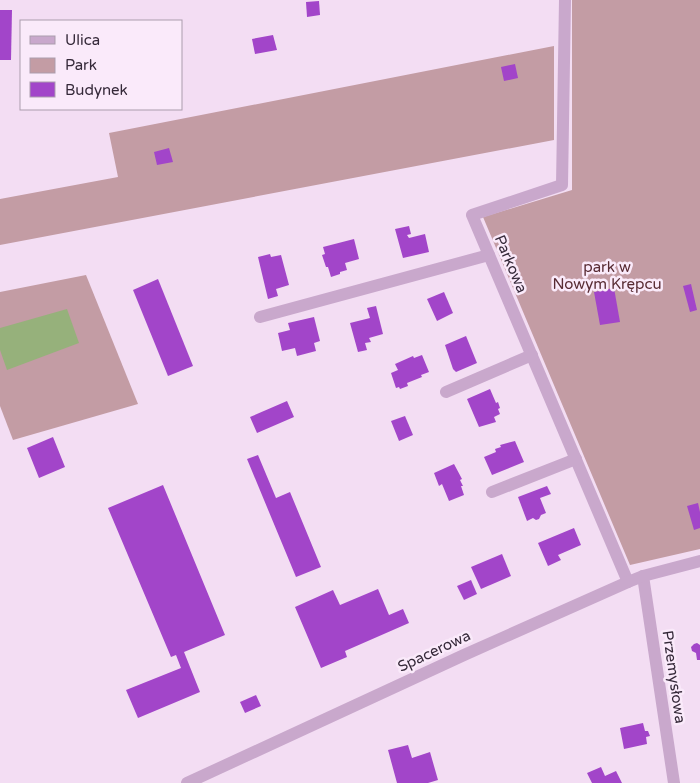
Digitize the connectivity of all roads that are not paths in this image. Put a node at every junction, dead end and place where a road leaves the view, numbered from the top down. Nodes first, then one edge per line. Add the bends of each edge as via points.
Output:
1 (565, 0) edge
2 (489, 255) junction
3 (260, 317) dead end
4 (532, 355) junction
5 (446, 392) dead end
6 (576, 459) junction
7 (492, 492) dead end
8 (700, 561) edge
9 (643, 576) junction
10 (628, 582) junction
11 (187, 783) edge
12 (674, 783) edge

1 - 2 street, Parkowa via 562,185 472,215
2 - 3 street
2 - 4 street, Parkowa
4 - 5 street
4 - 6 street, Parkowa
6 - 7 street
6 - 10 street, Parkowa
8 - 9 street, Spacerowa
9 - 10 street, Spacerowa
9 - 12 street, Przemysłowa
10 - 11 street, Spacerowa

